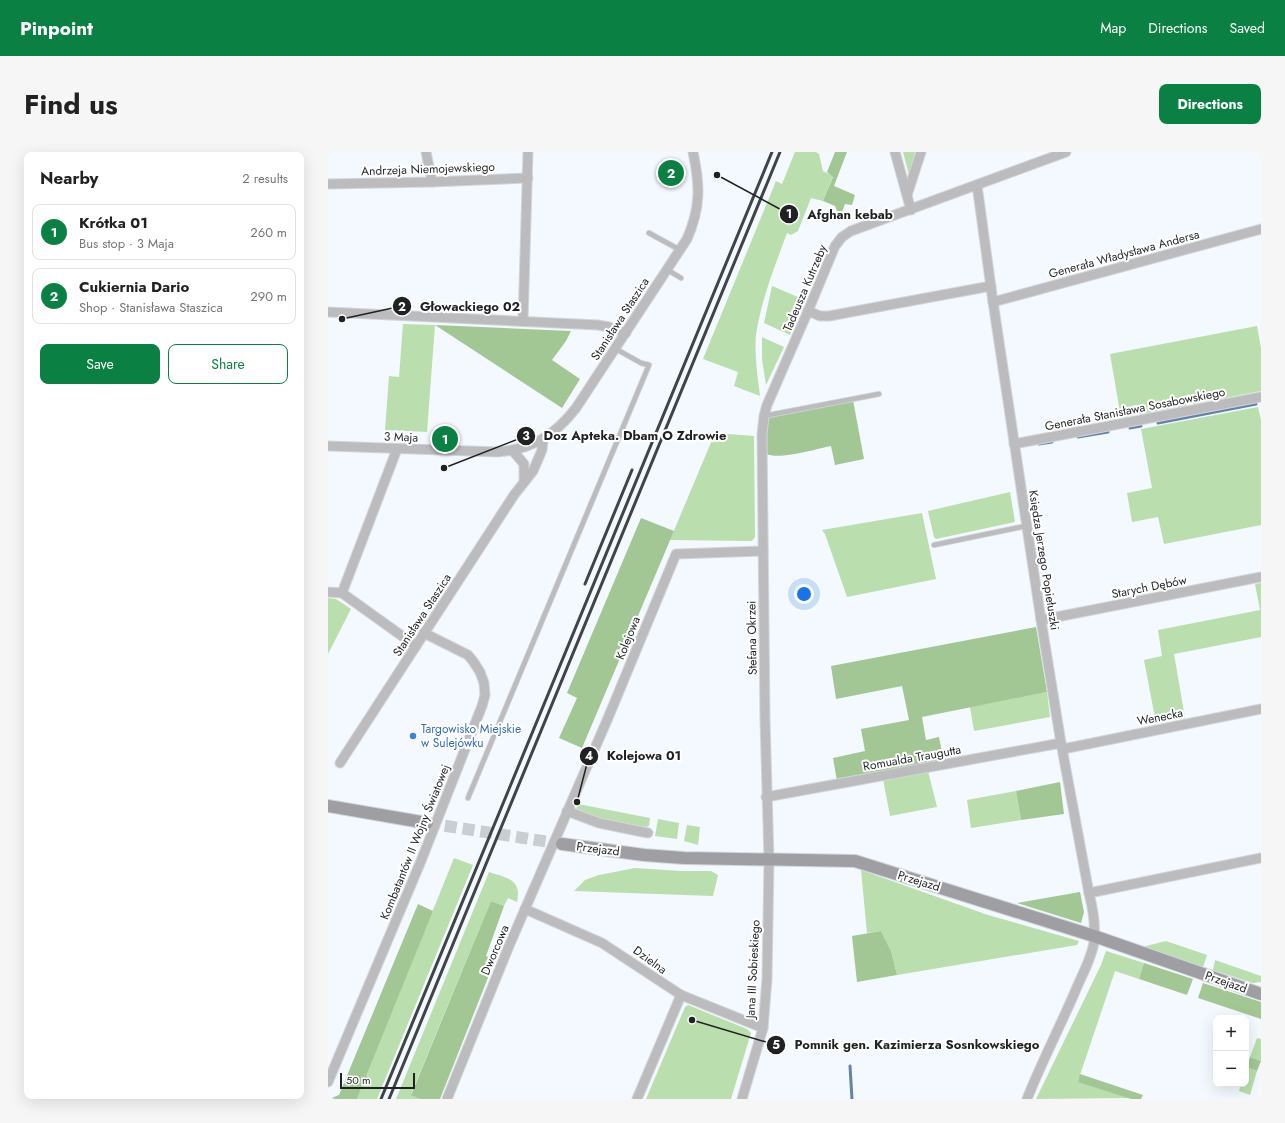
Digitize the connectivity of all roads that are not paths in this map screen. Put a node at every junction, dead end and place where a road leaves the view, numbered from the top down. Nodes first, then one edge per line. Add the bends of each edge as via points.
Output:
1 (426, 152) edge
2 (528, 152) edge
3 (693, 152) edge
4 (895, 152) edge
5 (920, 152) edge
6 (1066, 152) edge
7 (528, 178) junction
8 (432, 182) junction
9 (328, 184) edge
10 (977, 185) junction
11 (907, 195) junction
12 (911, 210) junction
13 (1261, 229) edge
14 (649, 233) dead end
15 (680, 250) junction
16 (666, 269) junction
17 (681, 278) dead end
18 (991, 286) junction
19 (993, 302) junction
20 (808, 311) junction
21 (328, 312) edge
22 (523, 321) junction
23 (626, 334) junction
24 (616, 349) junction
25 (880, 394) dead end
26 (1261, 397) edge
27 (764, 416) junction
28 (543, 439) junction
29 (1014, 444) junction
30 (328, 446) edge
31 (397, 449) junction
32 (513, 451) junction
33 (524, 482) junction
34 (1026, 526) junction
35 (934, 545) dead end
36 (763, 551) junction
37 (1261, 577) edge
38 (328, 592) edge
39 (342, 593) junction
40 (1041, 620) junction
41 (424, 633) junction
42 (416, 646) junction
43 (1261, 709) edge
44 (1062, 746) junction
45 (340, 762) dead end
46 (766, 797) junction
47 (468, 798) dead end
48 (328, 806) edge
49 (567, 811) junction
50 (427, 824) tunnel mouth
51 (648, 833) dead end
52 (562, 844) tunnel mouth
53 (1261, 858) edge
54 (769, 860) junction
55 (1089, 894) junction
56 (525, 909) junction
57 (1094, 936) junction
58 (1261, 994) edge
59 (681, 995) junction
60 (763, 1028) junction
61 (328, 1082) edge
62 (448, 1099) edge
63 (637, 1099) edge
64 (742, 1099) edge
65 (1027, 1099) edge

1 - 8 street
2 - 7 street
3 - 15 street, Stanisława Staszica via 699,185 698,206 693,226
4 - 11 street
5 - 11 street
6 - 10 street, Tadeusza Kutrzeby
7 - 8 street, Andrzeja Niemojewskiego
7 - 22 street
8 - 9 street, Andrzeja Niemojewskiego
10 - 12 street, Tadeusza Kutrzeby
10 - 18 street, Księdza Jerzego Popiełuszki
11 - 12 street
12 - 20 street, Tadeusza Kutrzeby via 851,231 839,241
13 - 19 street, Generała Władysława Andersa
14 - 15 lane
15 - 16 street, Stanisława Staszica
16 - 17 lane
16 - 23 street, Stanisława Staszica
18 - 19 street, Księdza Jerzego Popiełuszki
18 - 20 street via 829,316 820,316
19 - 29 street, Księdza Jerzego Popiełuszki
20 - 27 street, Tadeusza Kutrzeby
21 - 22 street
22 - 23 street via 598,325
23 - 24 street, Stanisława Staszica
24 - 28 street, Stanisława Staszica via 576,408 562,425
24 - 47 lane via 649,365
25 - 27 lane
26 - 29 street, Generała Stanisława Sosabowskiego
27 - 36 street, Stefana Okrzei
28 - 32 street, 3 Maja
28 - 33 street, Stanisława Staszica via 542,450 533,471
29 - 34 street, Księdza Jerzego Popiełuszki
30 - 31 street, 3 Maja
31 - 32 street, 3 Maja
31 - 39 street
32 - 33 street via 524,464
33 - 41 street, Stanisława Staszica
34 - 35 lane
34 - 40 street, Księdza Jerzego Popiełuszki
36 - 46 street, Stefana Okrzei
36 - 49 street, Kolejowa via 676,554
37 - 40 street, Starych Dębów
38 - 39 street
39 - 42 street
40 - 44 street, Księdza Jerzego Popiełuszki
41 - 42 street, Stanisława Staszica
41 - 61 street, Kombatantów II Wojny Światowej via 468,655 480,672 485,695 421,861
42 - 45 street, Stanisława Staszica
43 - 44 street, Wenecka
44 - 46 street, Romualda Traugutta
44 - 55 street, Księdza Jerzego Popiełuszki
46 - 54 street, Stefana Okrzei
48 - 50 street
49 - 51 street via 599,823
49 - 56 street, Dworcowa
52 - 54 street, Przejazd via 644,855
53 - 55 street
54 - 57 street, Przejazd via 855,861
54 - 60 street, Jana III Sobieskiego via 767,979
55 - 57 street, Księdza Jerzego Popiełuszki via 1094,914
56 - 59 street, Dzielna via 602,943
56 - 62 street, Dworcowa
57 - 58 street, Przejazd
57 - 65 street, Księdza Jerzego Popiełuszki via 1087,963
59 - 60 street, Dzielna
59 - 63 street
60 - 64 street, Jana III Sobieskiego

